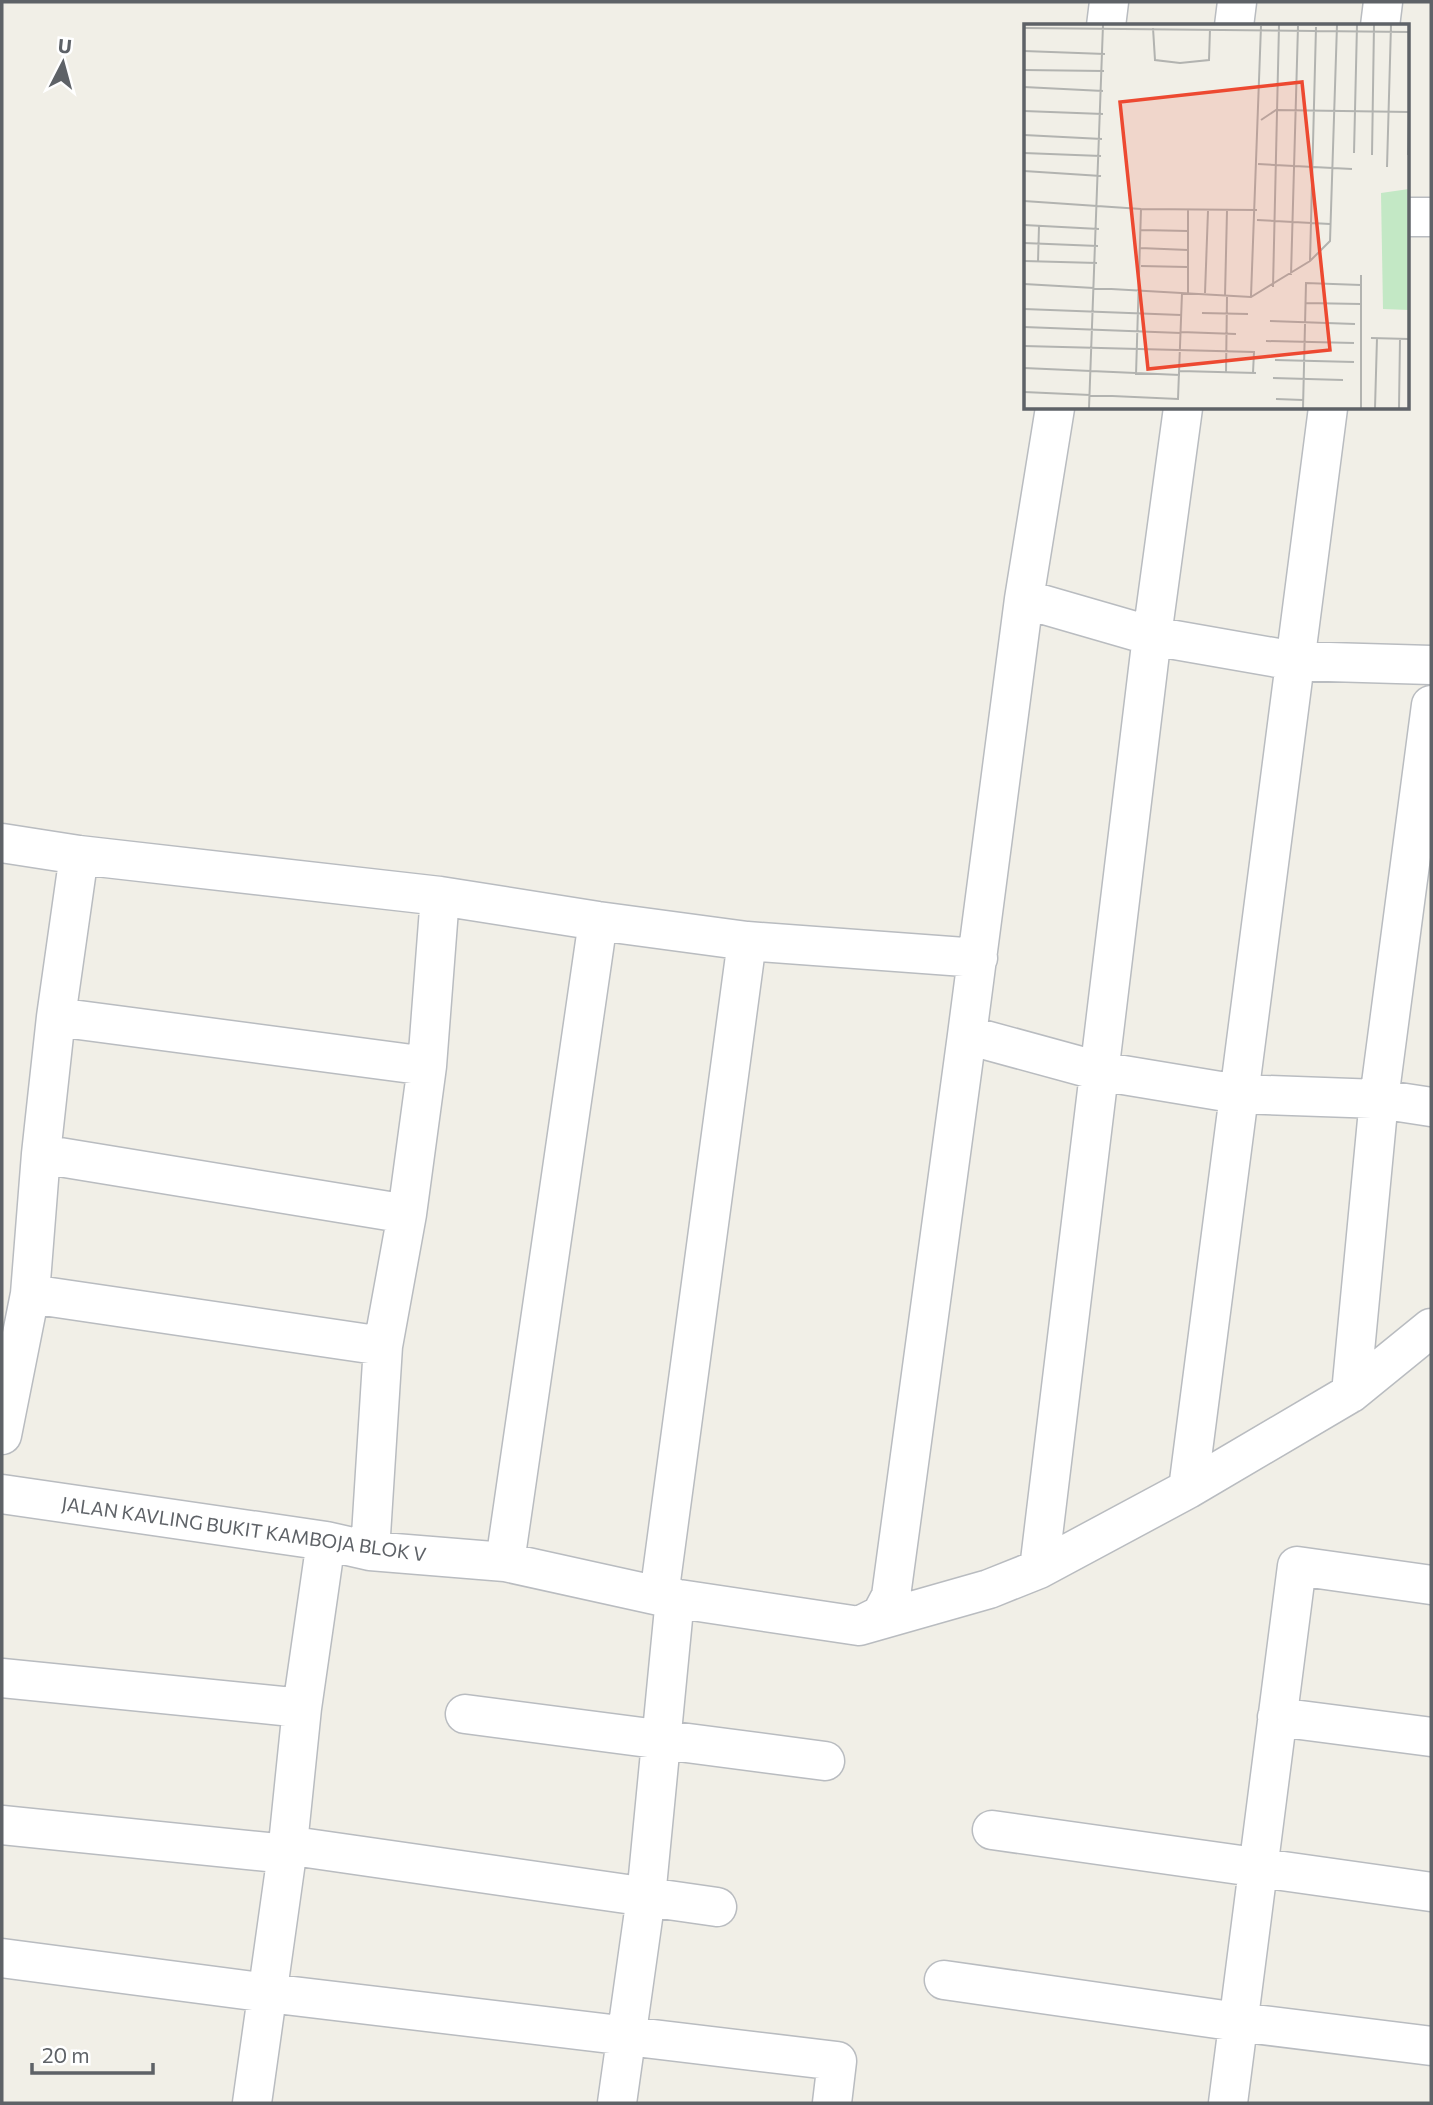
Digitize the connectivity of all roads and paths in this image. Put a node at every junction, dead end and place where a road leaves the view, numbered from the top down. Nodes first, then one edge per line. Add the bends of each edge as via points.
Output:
1 (1109, 2) edge
2 (1237, 2) edge
3 (1383, 2) edge
4 (1107, 24) edge
5 (1234, 24) edge
6 (1380, 24) edge
7 (1408, 217) edge
8 (1431, 218) edge
9 (1055, 410) edge
10 (1183, 410) edge
11 (1328, 410) edge
12 (1024, 599) junction
13 (1152, 636) junction
14 (1295, 661) junction
15 (1431, 664) edge
16 (1431, 705) edge
17 (2, 843) edge
18 (79, 855) junction
19 (440, 895) junction
20 (598, 921) junction
21 (747, 940) junction
22 (978, 958) junction
23 (56, 1017) junction
24 (967, 1035) junction
25 (427, 1066) junction
26 (1098, 1071) junction
27 (1238, 1094) junction
28 (1380, 1099) junction
29 (1431, 1107) edge
30 (41, 1154) junction
31 (407, 1214) junction
32 (30, 1294) junction
33 (1431, 1328) edge
34 (383, 1346) junction
35 (1350, 1393) junction
36 (2, 1435) edge
37 (1188, 1489) junction
38 (2, 1494) edge
39 (326, 1541) junction
40 (370, 1551) junction
41 (505, 1562) junction
42 (1039, 1569) junction
43 (1431, 1585) edge
44 (667, 1597) junction
45 (859, 1626) junction
46 (2, 1678) edge
47 (302, 1708) junction
48 (465, 1714) dead end
49 (1277, 1717) junction
50 (1431, 1737) edge
51 (662, 1740) junction
52 (825, 1761) dead end
53 (2, 1825) edge
54 (992, 1830) dead end
55 (286, 1849) junction
56 (1258, 1868) junction
57 (1431, 1892) edge
58 (646, 1897) junction
59 (717, 1907) dead end
60 (2, 1958) edge
61 (944, 1980) dead end
62 (268, 1993) junction
63 (1238, 2022) junction
64 (626, 2037) junction
65 (1431, 2046) edge
66 (252, 2103) edge
67 (617, 2103) edge
68 (832, 2103) edge
69 (1228, 2103) edge

1 - 4 street
2 - 5 street
3 - 6 street
7 - 8 street
9 - 12 street
10 - 13 street
11 - 14 street
12 - 13 street
12 - 22 street
13 - 14 street
13 - 26 street
14 - 15 street
14 - 27 street
16 - 28 street
17 - 18 street
18 - 19 street
18 - 23 street
19 - 20 street
19 - 25 street
20 - 21 street
20 - 41 street
21 - 22 street
21 - 44 street
22 - 24 street
23 - 25 street
23 - 30 street
24 - 26 street
24 - 45 street via 891,1596 881,1615
25 - 31 street
26 - 27 street
26 - 42 street
27 - 28 street
27 - 37 street
28 - 29 street
28 - 35 street
30 - 31 street
30 - 32 street
31 - 34 street
32 - 34 street
32 - 36 street
33 - 35 street
34 - 40 street
35 - 37 street
37 - 42 street
38 - 39 street, JALAN KAVLING BUKIT KAMBOJA BLOK V
39 - 40 street, JALAN KAVLING BUKIT KAMBOJA BLOK V
39 - 47 street
40 - 41 street, JALAN KAVLING BUKIT KAMBOJA BLOK V
41 - 44 street, JALAN KAVLING BUKIT KAMBOJA BLOK V
42 - 45 street via 989,1589
43 - 49 street via 1297,1566
44 - 45 street, JALAN KAVLING BUKIT KAMBOJA BLOK V
44 - 51 street
46 - 47 street
47 - 55 street
48 - 51 street
49 - 50 street
49 - 56 street
51 - 52 street
51 - 58 street
53 - 55 street
54 - 56 street
55 - 58 street
55 - 62 street
56 - 57 street
56 - 63 street
58 - 59 street
58 - 64 street
60 - 62 street
61 - 63 street
62 - 64 street
62 - 66 street
63 - 65 street
63 - 69 street
64 - 67 street
64 - 68 street via 837,2061

